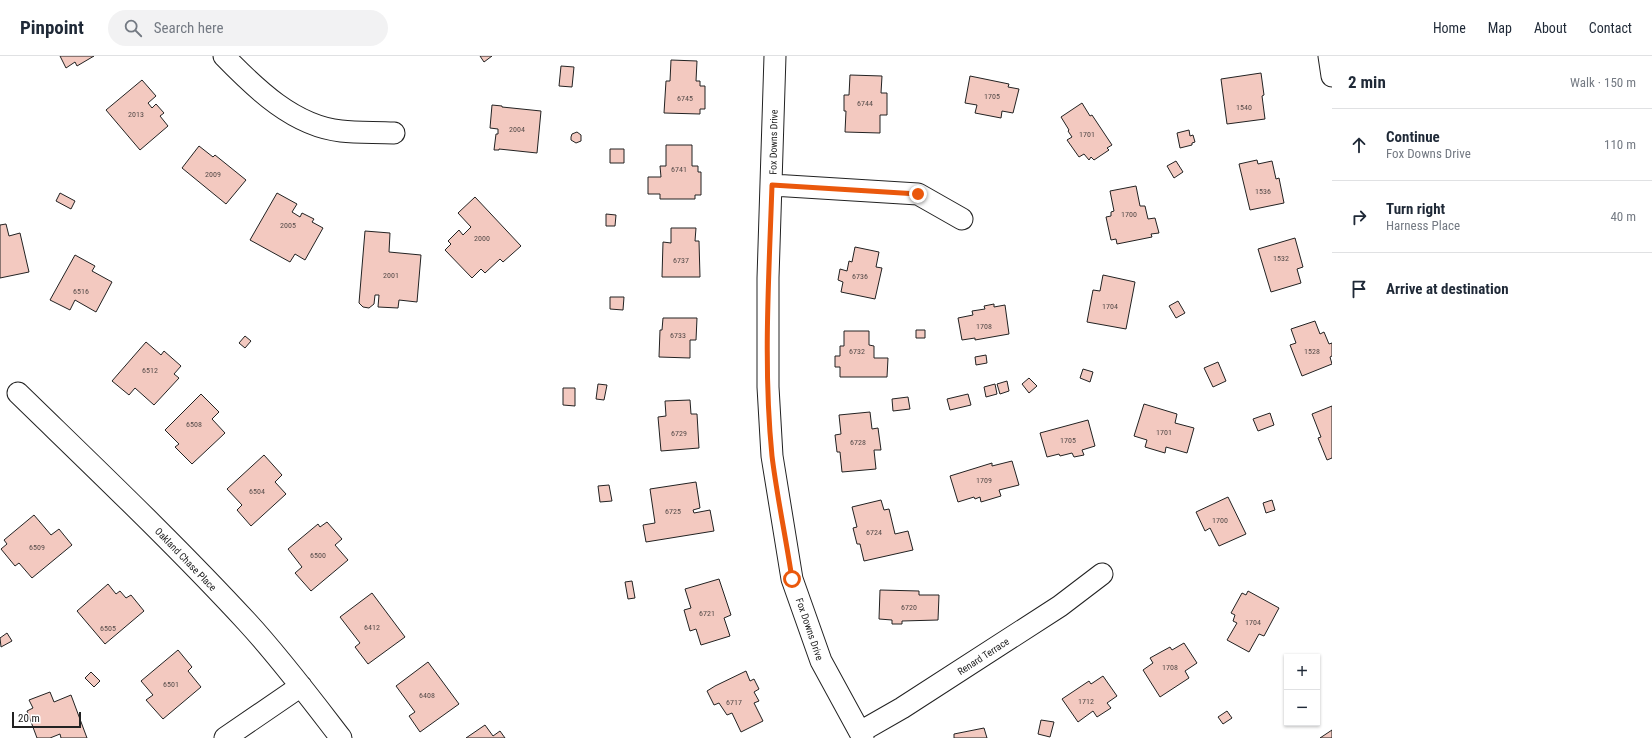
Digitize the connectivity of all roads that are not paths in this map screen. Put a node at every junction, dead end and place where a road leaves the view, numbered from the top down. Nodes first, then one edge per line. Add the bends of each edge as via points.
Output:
1 (224, 56) edge
2 (775, 56) edge
3 (1329, 56) edge
4 (1332, 76) edge
5 (394, 133) dead end
6 (772, 185) junction
7 (962, 219) dead end
8 (18, 392) dead end
9 (1102, 574) dead end
10 (302, 686) junction
11 (862, 735) edge
12 (226, 738) edge
13 (341, 738) edge

1 - 5 street via 274,102 302,119 320,127 341,131
2 - 6 street, Fox Downs Drive
3 - 4 street
6 - 7 street via 918,194
6 - 11 street, Fox Downs Drive via 768,278 768,387 772,456 792,579 821,661
8 - 10 street, Oakland Chase Place via 179,551 248,623
9 - 11 street, Renard Terrace via 1060,606
10 - 12 street
10 - 13 street, Oakland Chase Place

